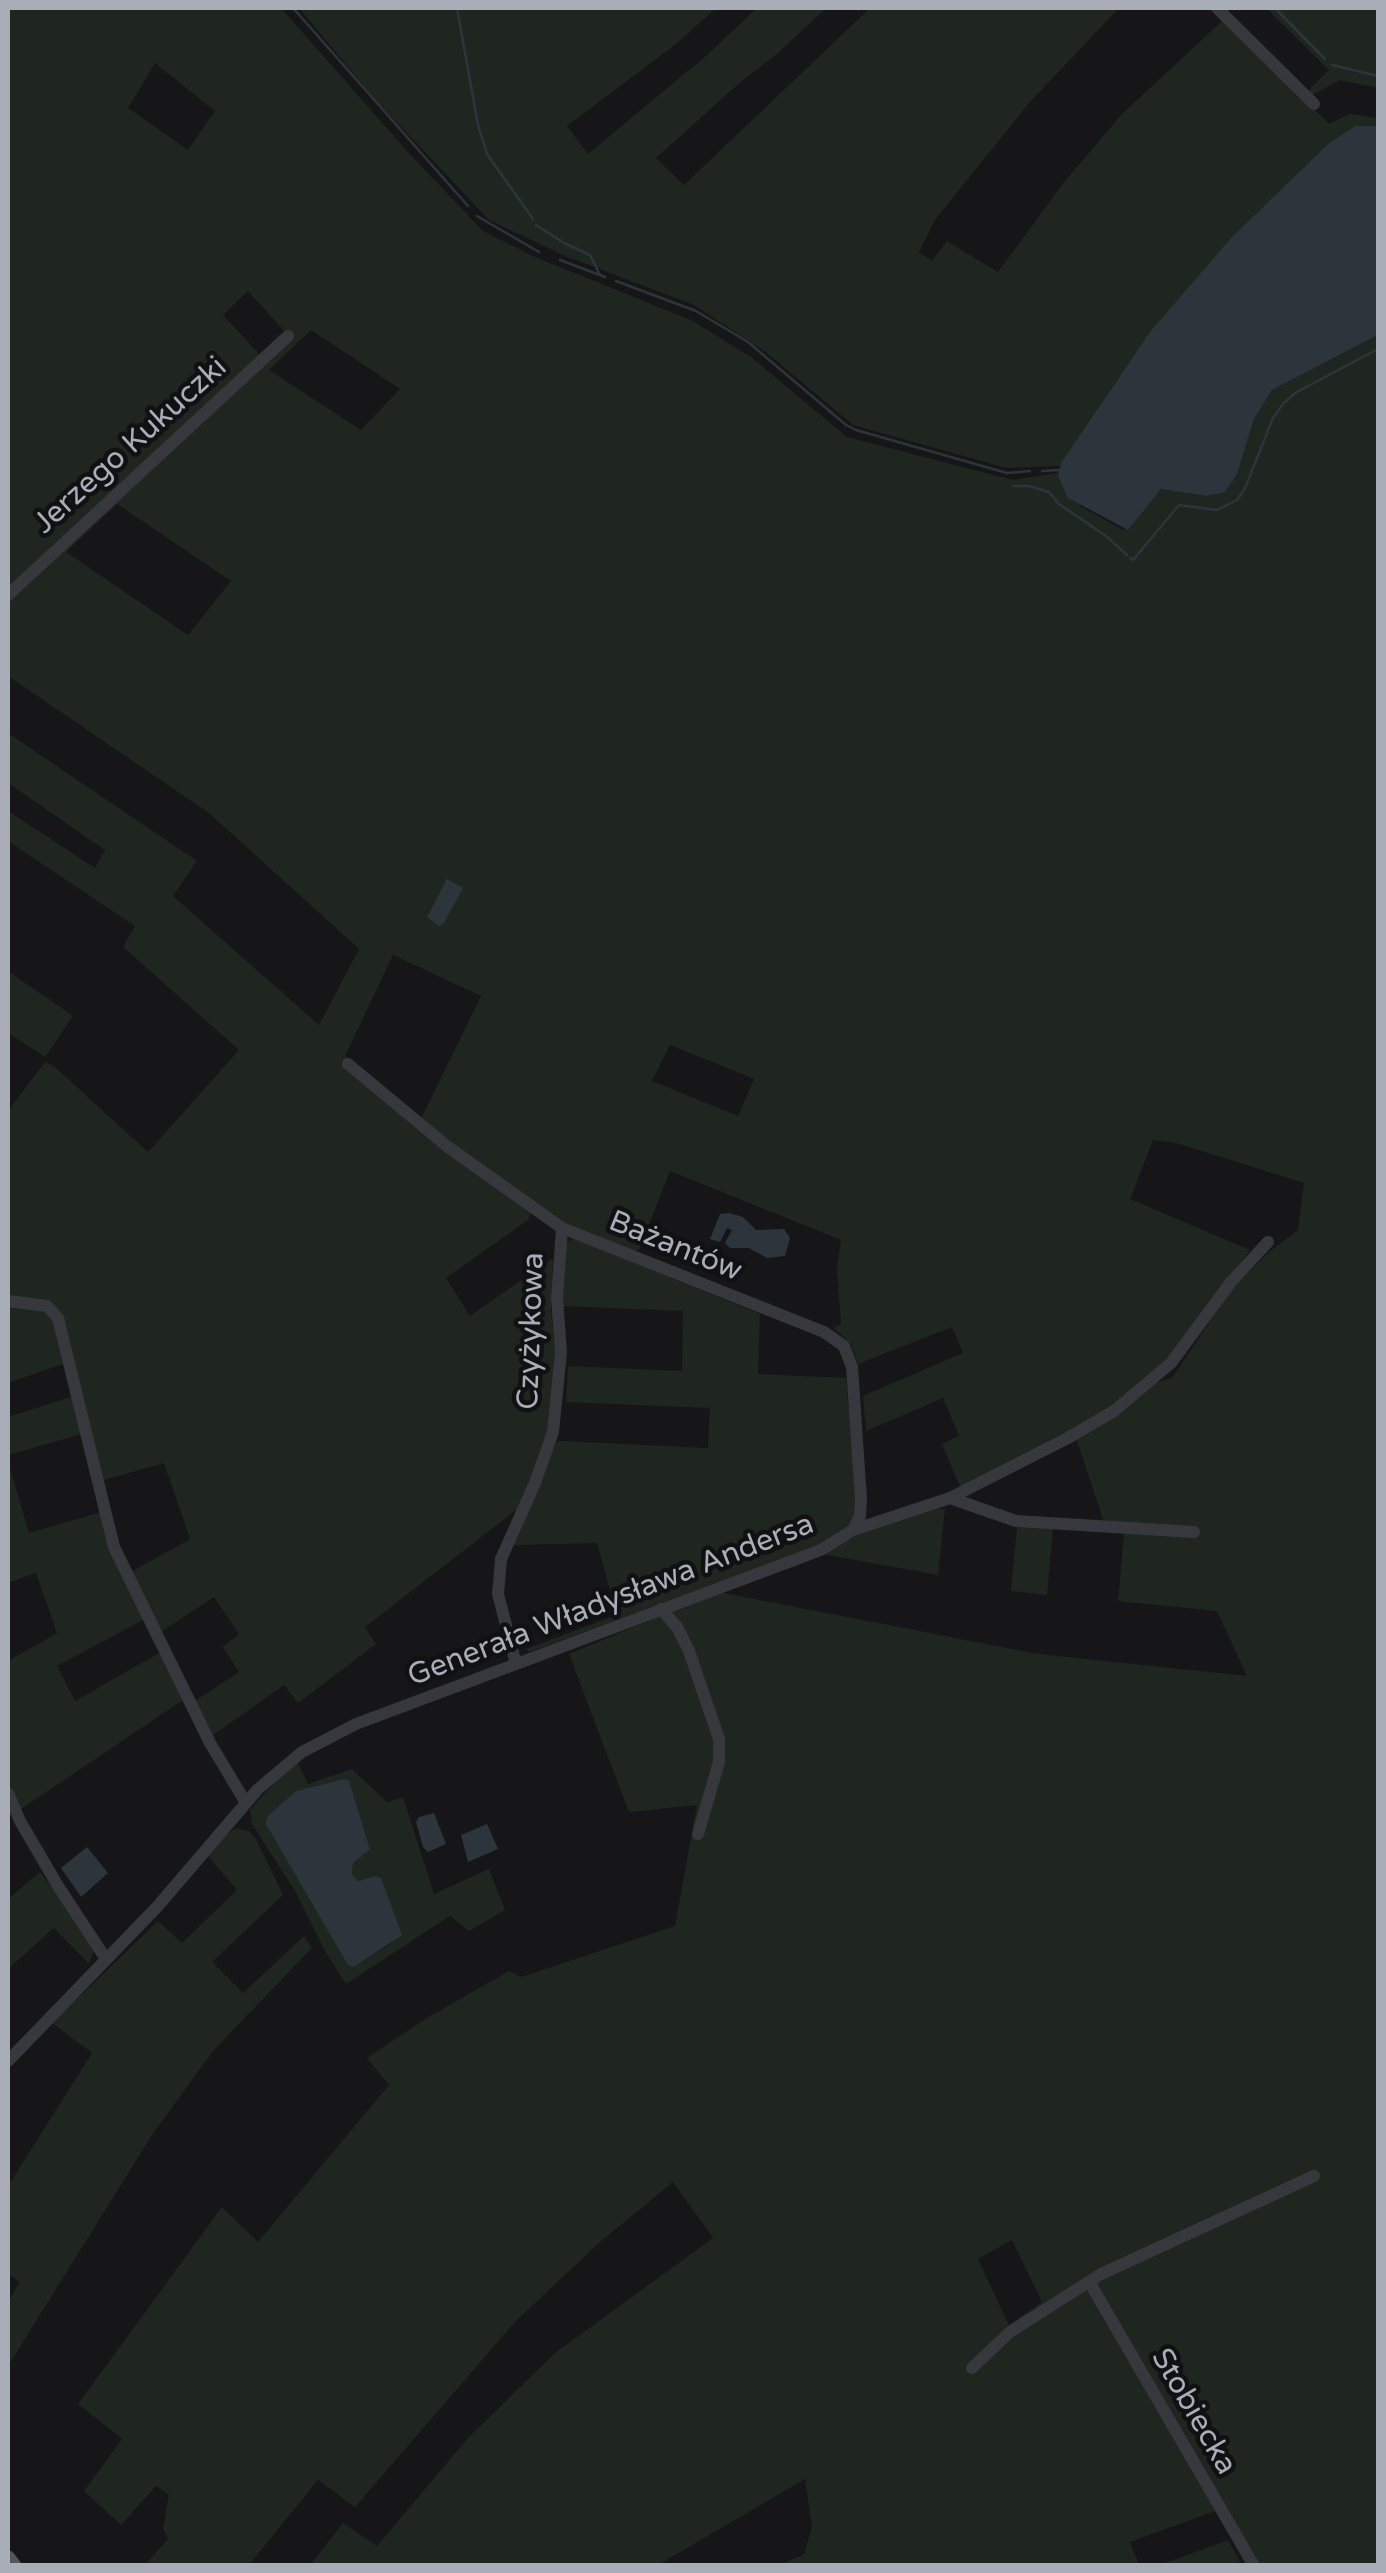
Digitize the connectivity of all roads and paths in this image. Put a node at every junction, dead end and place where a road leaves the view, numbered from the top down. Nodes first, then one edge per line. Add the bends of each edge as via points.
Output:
1 (1216, 8) edge
2 (1314, 104) dead end
3 (288, 336) dead end
4 (8, 594) edge
5 (348, 1064) dead end
6 (562, 1228) junction
7 (1268, 1242) dead end
8 (8, 1301) edge
9 (950, 1498) junction
10 (854, 1530) junction
11 (1194, 1532) dead end
12 (661, 1609) junction
13 (516, 1664) junction
14 (8, 1793) edge
15 (246, 1803) junction
16 (698, 1834) dead end
17 (106, 1959) junction
18 (8, 2061) edge
19 (1314, 2176) dead end
20 (1090, 2283) junction
21 (972, 2368) dead end
22 (8, 2558) edge
23 (14, 2566) edge
24 (1254, 2566) edge

1 - 2 street
3 - 4 street, Jerzego Kukuczki
5 - 6 street, Bażantów via 448,1147
6 - 10 street, Bażantów via 824,1332 844,1346 852,1367 861,1499
6 - 13 street, Czyżykowa via 556,1298 561,1352 552,1432 502,1560 498,1594
7 - 9 street, Generała Władysława Andersa via 1183,1349 1128,1401
8 - 15 street via 47,1306 58,1318 114,1548
9 - 10 street, Generała Władysława Andersa
9 - 11 street via 1016,1521
10 - 12 street, Generała Władysława Andersa via 821,1550
12 - 13 street, Generała Władysława Andersa
12 - 16 street via 689,1651 720,1740
13 - 15 street, Generała Władysława Andersa via 330,1736 280,1768
14 - 17 street
15 - 17 street, Generała Władysława Andersa
17 - 18 street, Generała Władysława Andersa
19 - 20 street
20 - 21 street via 1010,2332
20 - 24 street, Stobiecka
22 - 23 main road

